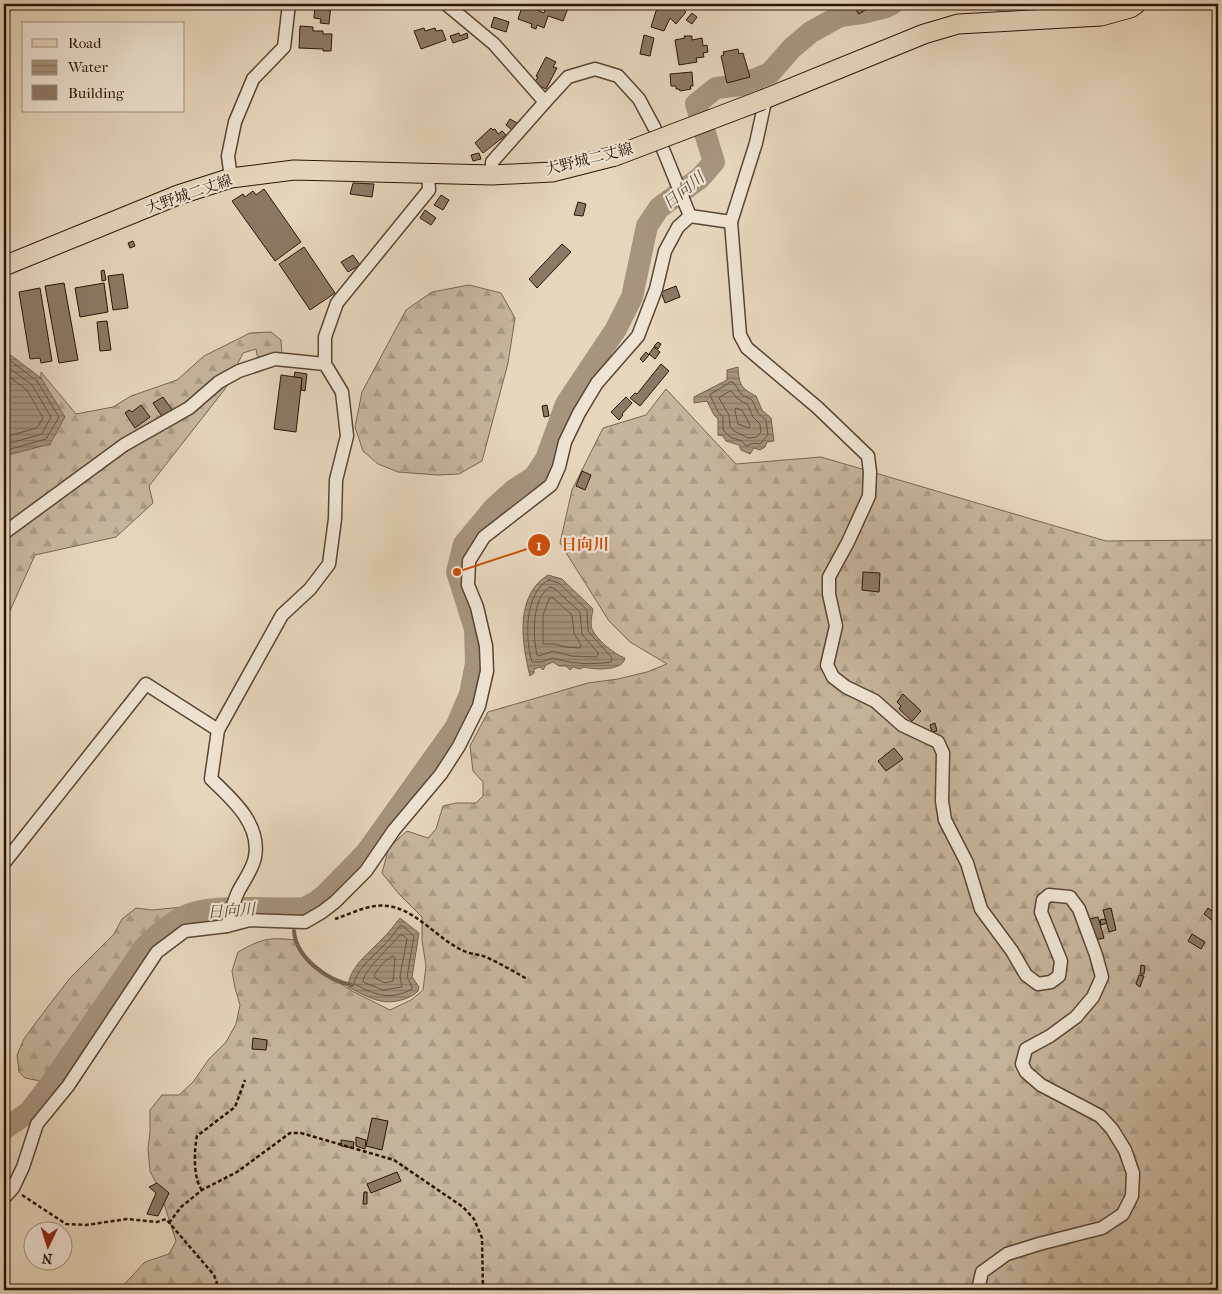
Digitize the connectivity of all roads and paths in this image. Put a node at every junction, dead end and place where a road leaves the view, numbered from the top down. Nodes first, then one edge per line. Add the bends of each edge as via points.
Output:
1 (288, 4) edge
2 (446, 4) edge
3 (1136, 4) edge
4 (762, 100) junction
5 (545, 102) junction
6 (428, 173) junction
7 (492, 174) junction
8 (231, 178) junction
9 (688, 211) junction
10 (731, 222) junction
11 (4, 266) edge
12 (325, 364) junction
13 (4, 533) edge
14 (218, 730) junction
15 (4, 863) edge
16 (334, 919) dead end
17 (227, 926) junction
18 (527, 979) dead end
19 (245, 1080) dead end
20 (13, 1188) junction
21 (202, 1190) junction
22 (4, 1198) edge
23 (169, 1223) junction
24 (1218, 1286) edge
25 (211, 1290) edge
26 (484, 1290) edge
27 (978, 1290) edge
28 (1213, 1290) edge

1 - 8 street via 284,48 253,79 235,122 228,156
2 - 5 street via 494,44
3 - 4 main road, 大野城二丈線 via 1101,16 958,24 924,34
4 - 7 main road, 大野城二丈線, bridge via 615,156 552,172
4 - 10 street via 764,106 756,143
5 - 7 street via 492,162
5 - 9 street via 568,77 595,69 618,76 639,99 654,127
6 - 7 main road, 大野城二丈線
6 - 8 main road, 大野城二丈線 via 294,170
6 - 12 street via 429,190 337,303 324,337
8 - 11 main road, 大野城二丈線 via 178,195
9 - 10 street
9 - 17 street via 665,251 656,289 638,336 597,383 579,413 551,484 484,537 469,560 468,585 482,626 486,671 479,706 441,774 394,830 366,870 322,912 305,922 250,920
10 - 27 street via 740,336 747,348 818,408 868,456 868,496 829,577 836,626 827,665 833,677 846,687 875,701 902,725 938,742 943,753 945,820 967,863 980,910 1026,975 1038,984 1051,982 1059,976 1061,961 1041,912 1043,900 1049,895 1062,895 1070,897 1079,909 1102,977 1093,997 1076,1017 1026,1049 1022,1064 1041,1085 1100,1116 1112,1129 1125,1150 1133,1173 1132,1196 1123,1214 1102,1228 1007,1254 982,1272
12 - 13 street via 275,359 239,371 219,382 189,408 124,445
12 - 14 street via 342,392 347,436 336,480 329,564 310,589 282,615
14 - 15 street via 146,684
14 - 17 street via 211,778 246,818 256,845 255,859 237,894
16 - 18 path via 375,906 408,911 465,952 499,963
17 - 20 street via 185,931 157,952 68,1086 37,1124 24,1167
19 - 21 path via 235,1107 197,1136 194,1149 198,1185
20 - 22 street
20 - 23 path via 66,1224 86,1225 127,1219 157,1222 166,1219
21 - 23 path via 181,1206
21 - 26 path via 237,1172 290,1133 317,1137 394,1160 464,1207 474,1219 483,1245
23 - 25 path via 214,1275 216,1283
24 - 28 street

